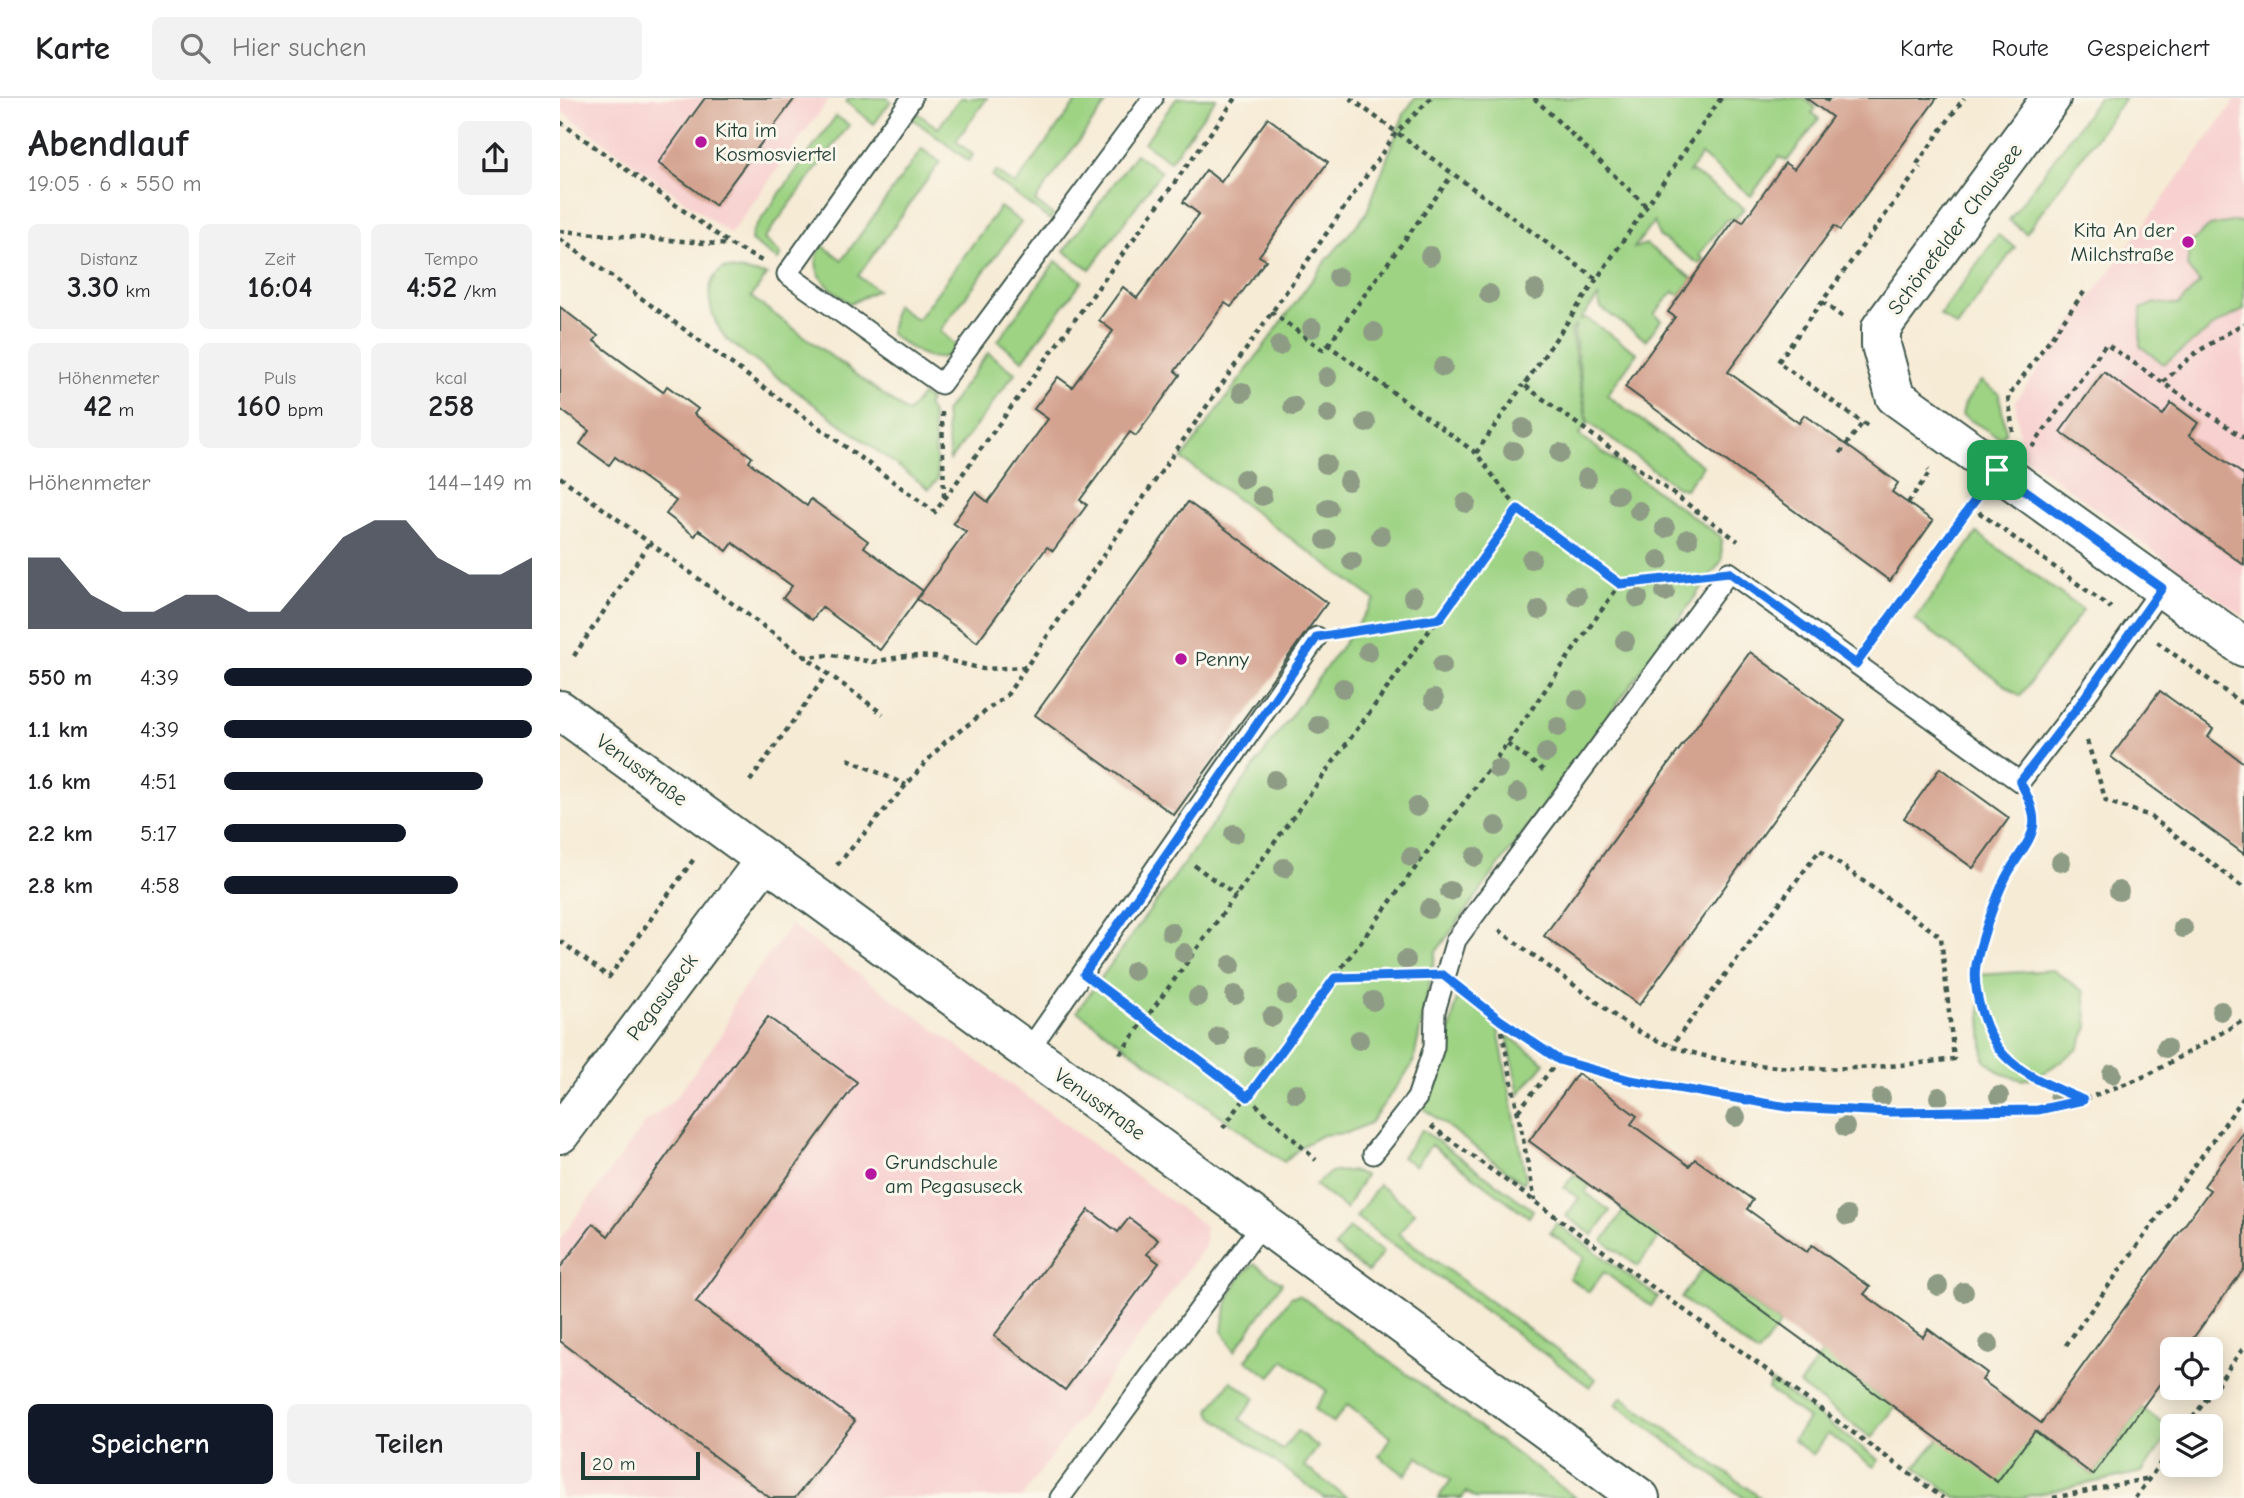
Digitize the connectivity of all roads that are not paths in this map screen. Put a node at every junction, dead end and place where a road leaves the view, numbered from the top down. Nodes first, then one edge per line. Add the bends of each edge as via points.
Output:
1 (912, 98) edge
2 (1153, 98) edge
3 (2050, 98) edge
4 (2162, 588) junction
5 (1317, 637) road end
6 (2244, 648) edge
7 (560, 710) edge
8 (765, 860) junction
9 (1028, 1051) junction
10 (560, 1134) edge
11 (1373, 1154) dead end
12 (1263, 1223) junction
13 (1060, 1498) edge
14 (1640, 1498) edge

1 - 2 lane via 788,274 941,384
3 - 4 street, Schönefelder Chaussee via 1881,328 1881,345 1895,396 2009,471
4 - 6 street, Schönefelder Chaussee
4 - 11 lane via 2020,782 1729,572 1456,940 1434,1011 1434,1047 1417,1098
5 - 9 lane
7 - 8 street, Venusstraße
8 - 9 street, Venusstraße
8 - 10 street, Pegasuseck
9 - 12 street, Venusstraße
12 - 13 lane
12 - 14 street, Venusstraße

